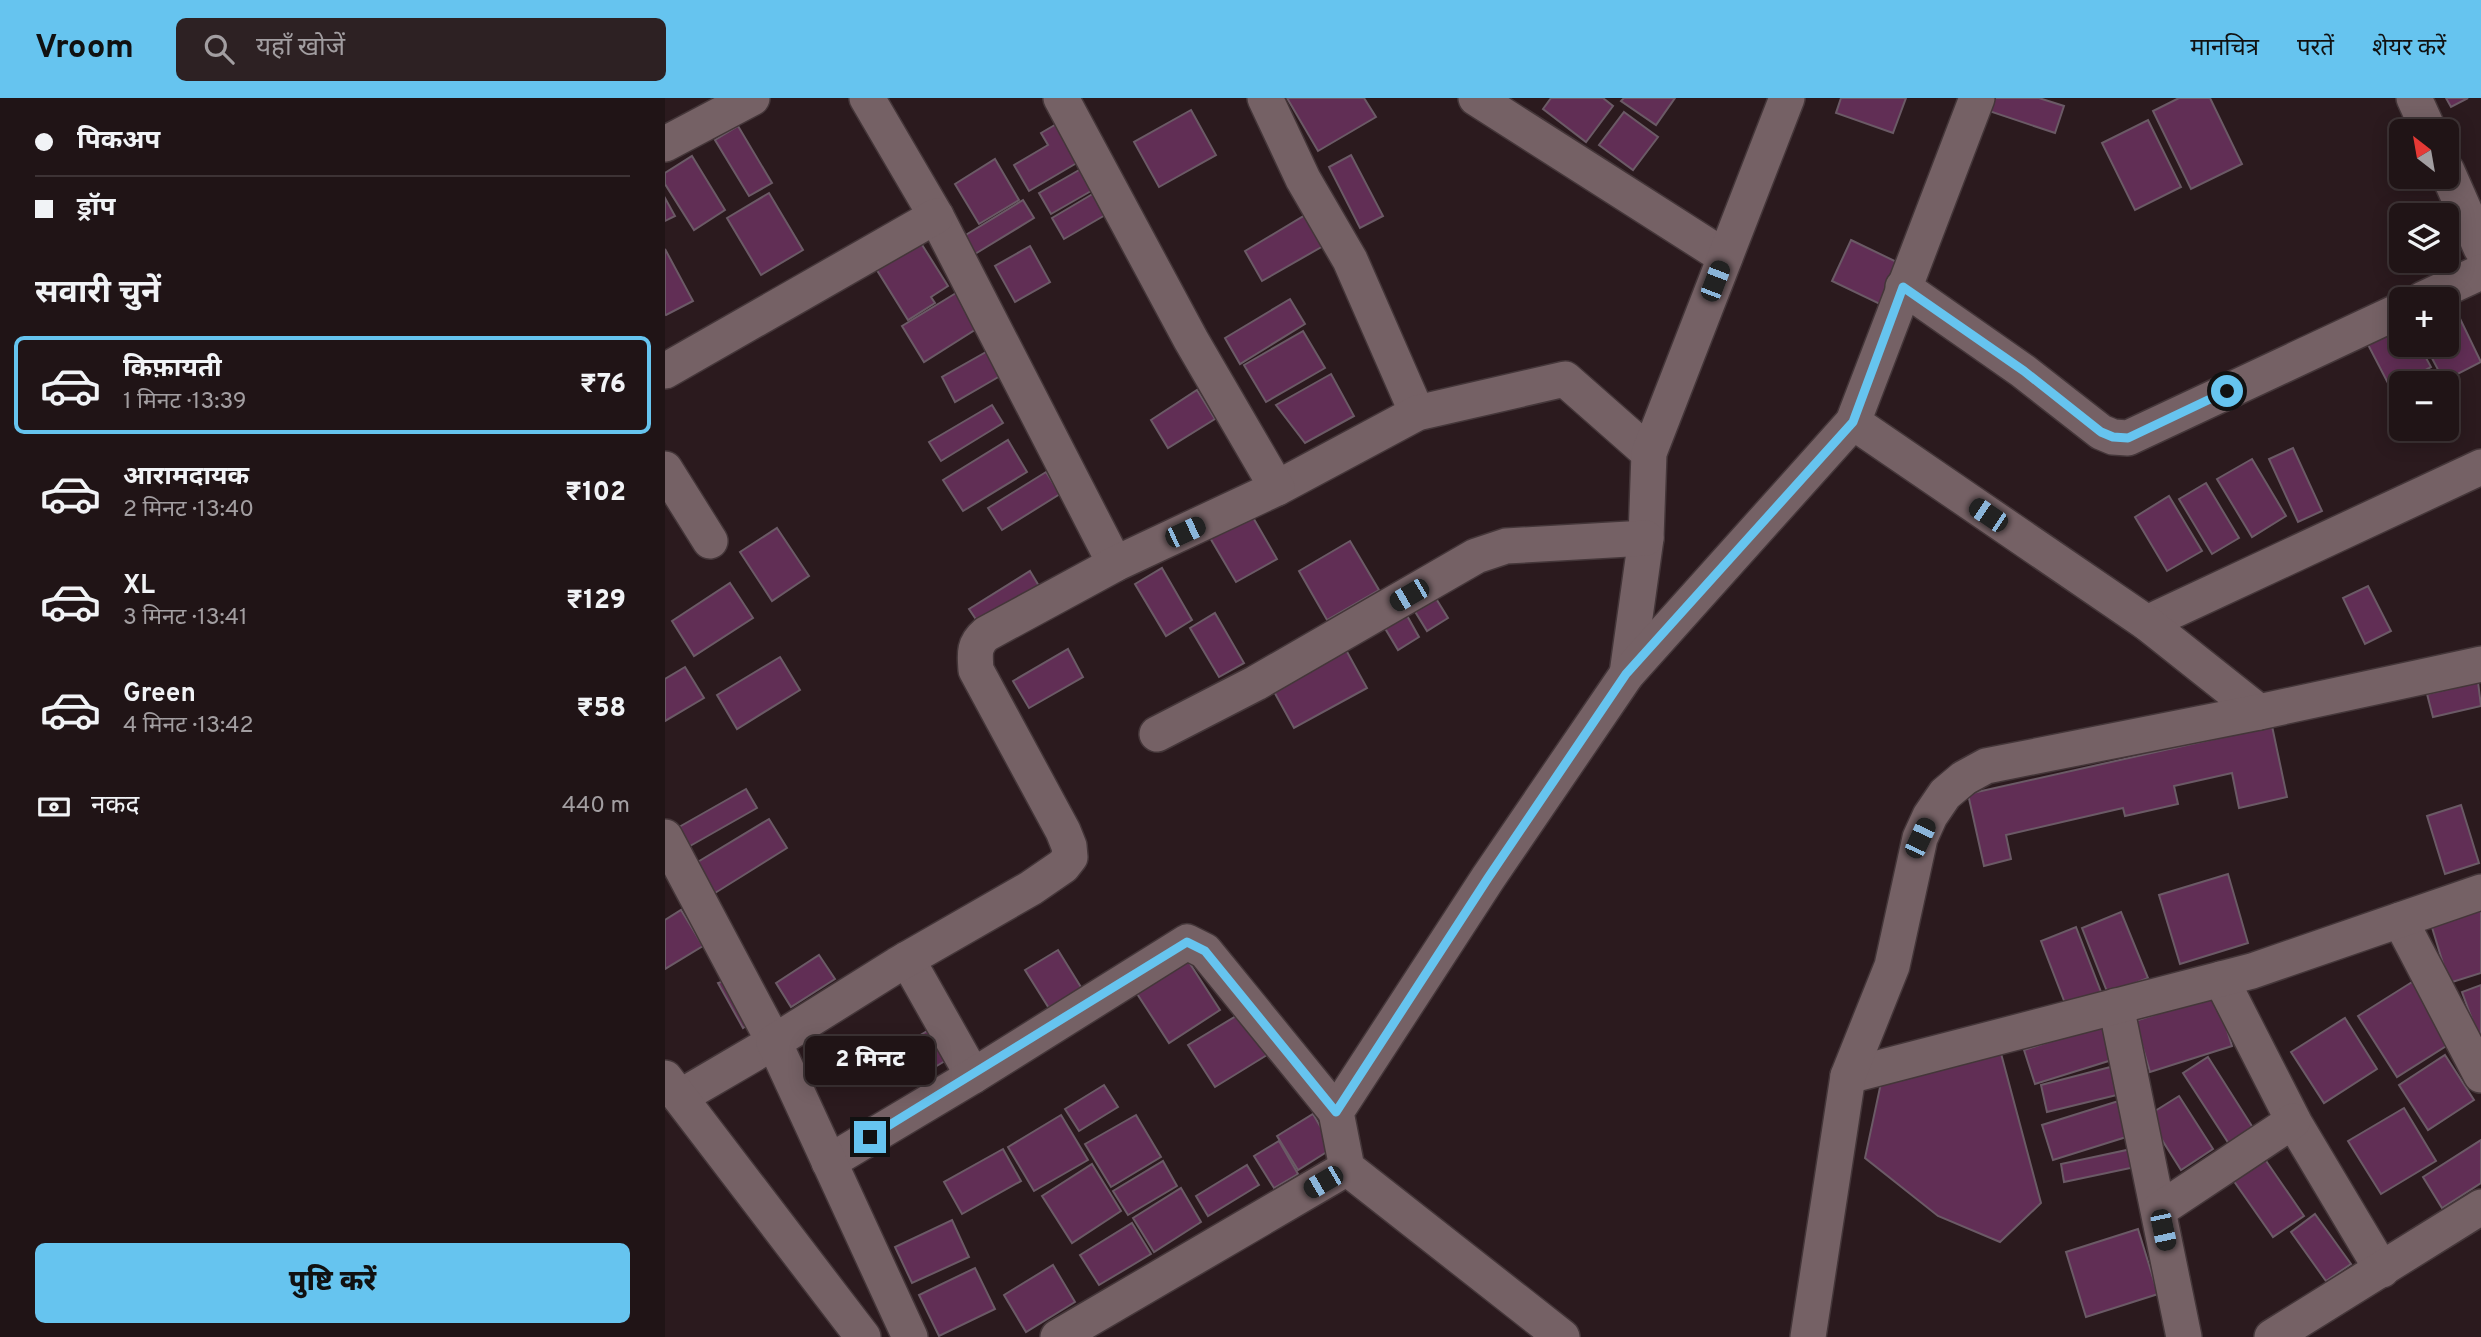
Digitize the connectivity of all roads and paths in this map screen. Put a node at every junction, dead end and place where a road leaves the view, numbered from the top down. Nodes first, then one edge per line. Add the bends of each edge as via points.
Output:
1 (752, 98) edge
2 (867, 98) edge
3 (1061, 98) edge
4 (1265, 98) edge
5 (1476, 98) edge
6 (1787, 98) edge
7 (1976, 98) edge
8 (2413, 98) edge
9 (2423, 119) edge
10 (665, 144) edge
11 (2455, 189) edge
12 (936, 216) junction
13 (2481, 247) edge
14 (1725, 257) junction
15 (2481, 272) edge
16 (1903, 287) junction
17 (2449, 287) edge
18 (2389, 316) edge
19 (665, 371) edge
20 (1417, 414) junction
21 (1853, 422) junction
22 (1649, 453) junction
23 (2481, 467) edge
24 (665, 469) edge
25 (1277, 488) junction
26 (1646, 538) junction
27 (710, 541) dead end
28 (1115, 564) junction
29 (2147, 623) junction
30 (2481, 664) edge
31 (1626, 674) junction
32 (2259, 712) junction
33 (1157, 734) dead end
34 (667, 848) edge
35 (2481, 892) edge
36 (2400, 920) junction
37 (907, 959) junction
38 (2221, 979) junction
39 (2116, 1006) junction
40 (774, 1042) junction
41 (2481, 1075) edge
42 (974, 1076) junction
43 (1848, 1076) junction
44 (673, 1087) edge
45 (1336, 1112) junction
46 (2293, 1121) junction
47 (829, 1162) junction
48 (1347, 1168) junction
49 (2481, 1208) edge
50 (2159, 1210) junction
51 (2382, 1270) junction
52 (863, 1337) edge
53 (910, 1337) edge
54 (1058, 1337) edge
55 (1562, 1337) edge
56 (1808, 1337) edge
57 (2183, 1337) edge
58 (2272, 1337) edge

1 - 10 street
2 - 12 street
3 - 25 street via 1191,340
4 - 20 street via 1303,179 1350,260
5 - 14 street
6 - 14 street
7 - 16 street
8 - 9 street
11 - 13 street
12 - 19 street
12 - 28 street
14 - 22 street
15 - 17 street
16 - 18 street via 2024,371 2101,432 2128,438
16 - 21 street
20 - 22 street via 1565,379
20 - 25 street
21 - 29 street
21 - 31 street
22 - 26 street
23 - 29 street
24 - 27 street
25 - 28 street
26 - 31 street
26 - 33 street via 1506,546 1476,556 1256,683
28 - 37 street via 986,634 975,649 976,670 1063,831 1070,856 1031,888
29 - 32 street
30 - 32 street
31 - 45 street
32 - 43 street via 1986,766 1945,794 1920,838 1892,966
34 - 40 street
35 - 36 street
36 - 38 street
36 - 41 street
37 - 40 street
37 - 42 street
38 - 39 street
38 - 46 street
39 - 43 street
39 - 50 street
40 - 44 street
40 - 47 street
42 - 45 street via 1187,942 1205,951
42 - 47 street
43 - 56 street
44 - 52 street
45 - 48 street
46 - 50 street
46 - 51 street
47 - 53 street
48 - 54 street
48 - 55 street
49 - 51 street
50 - 57 street
51 - 58 street

